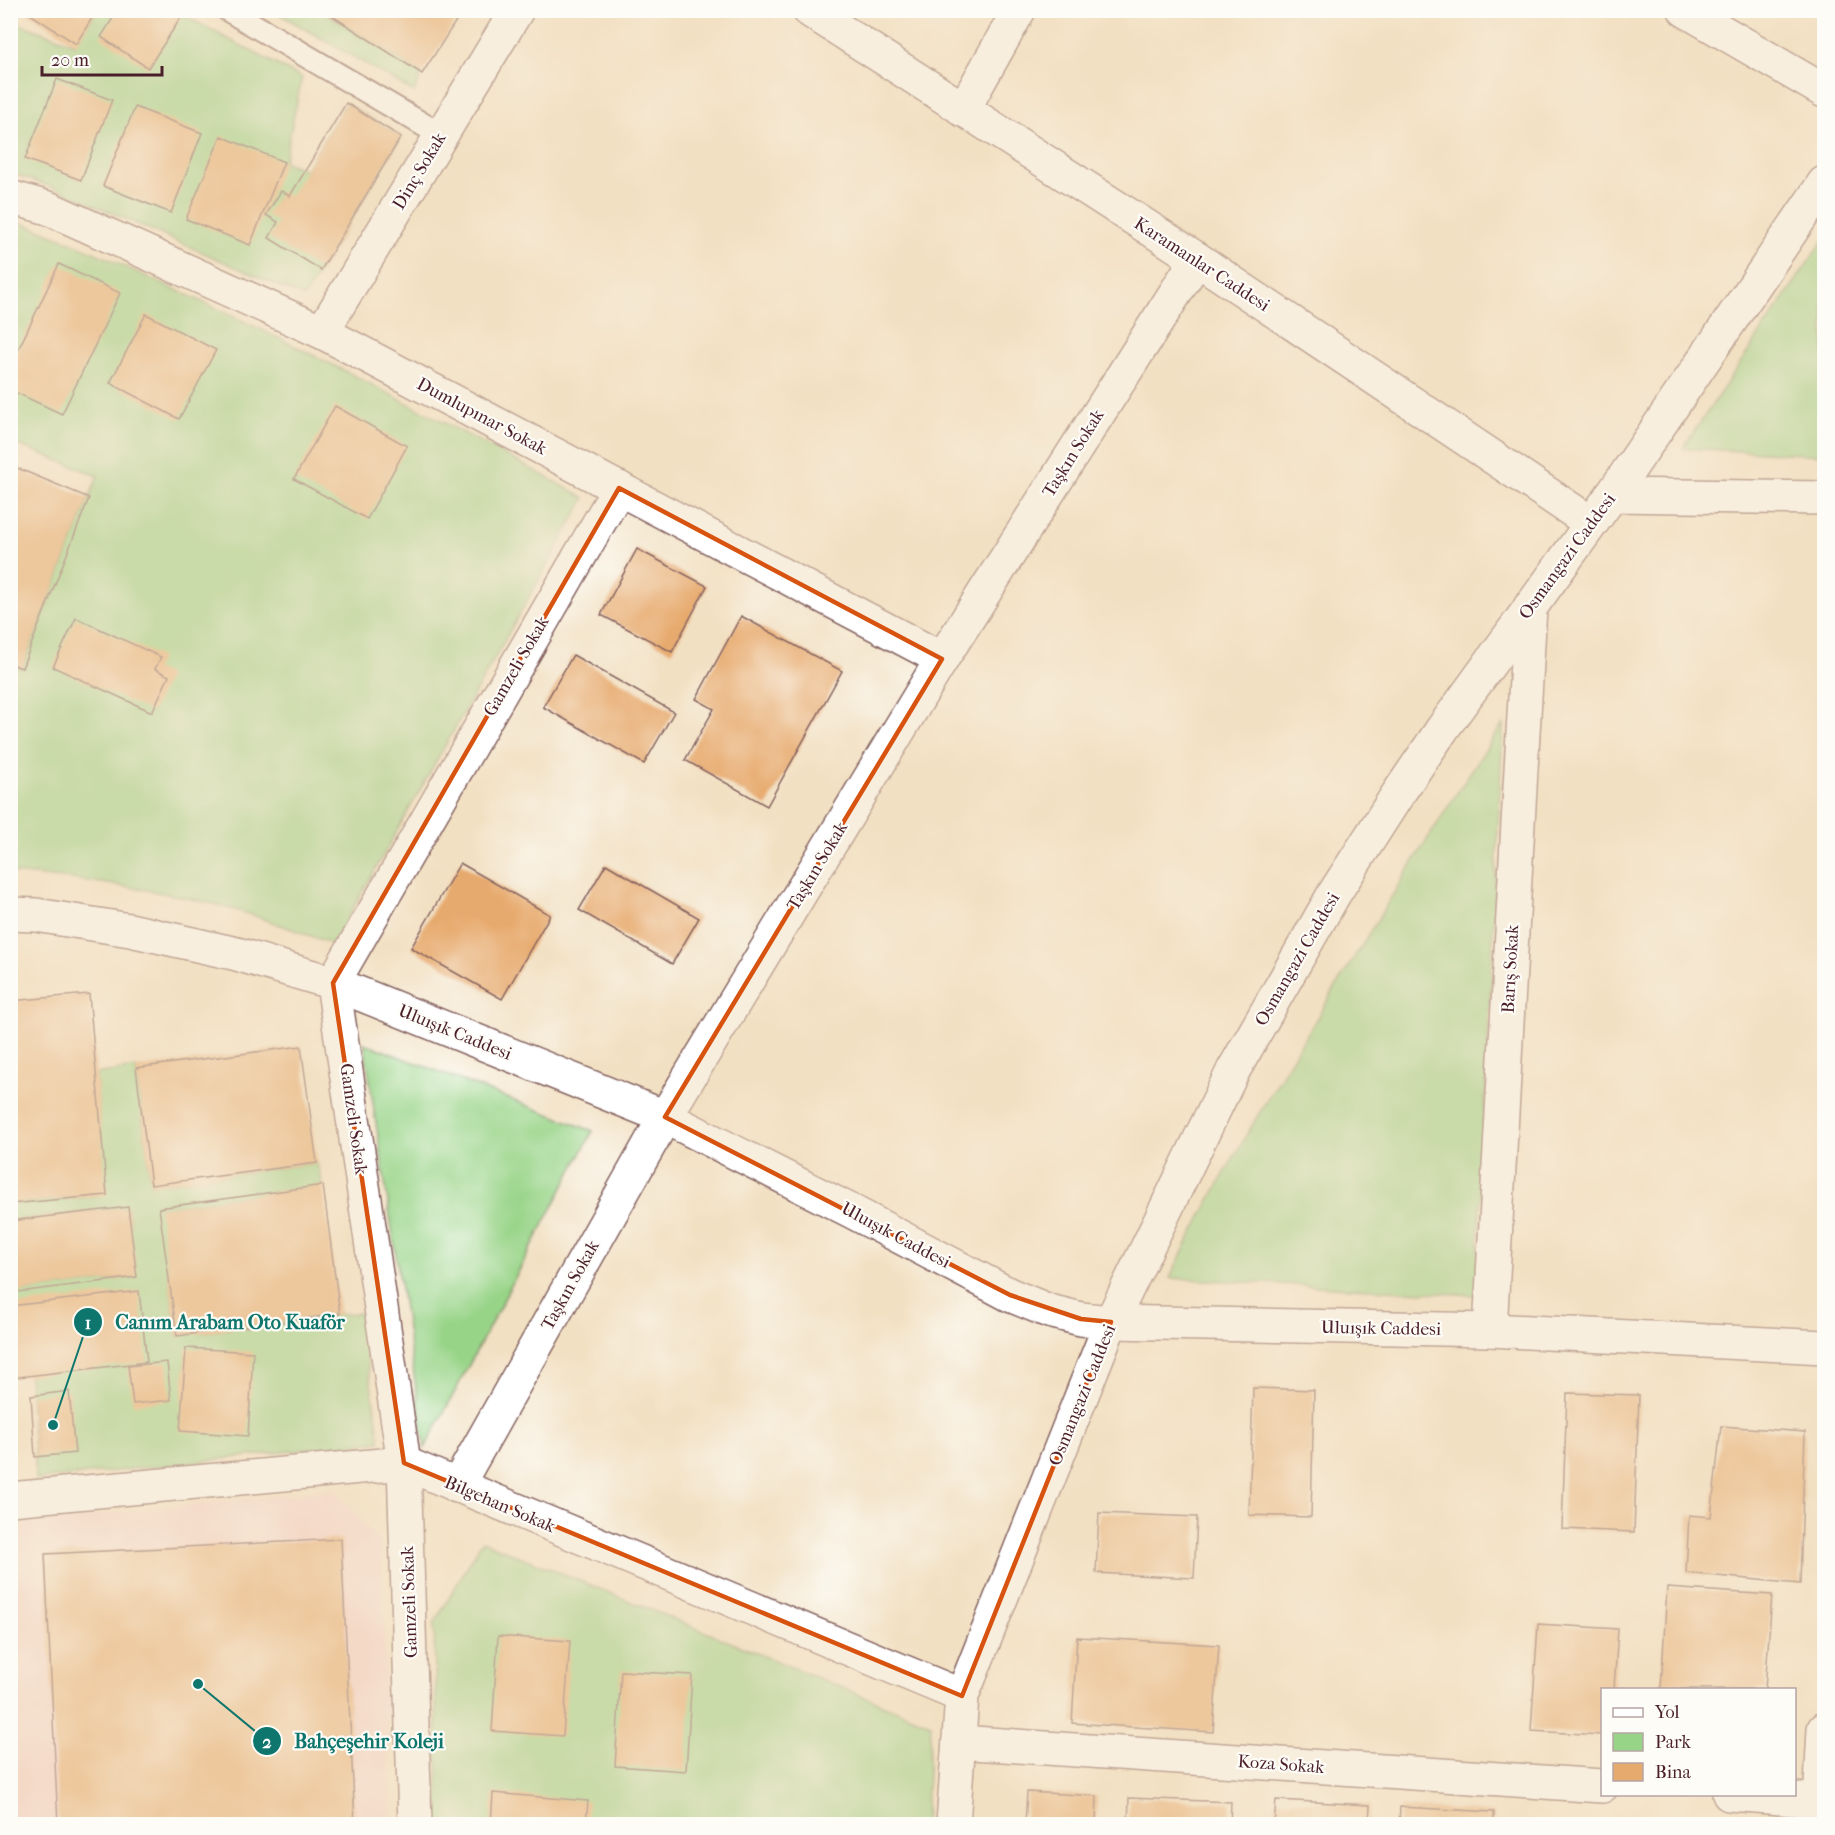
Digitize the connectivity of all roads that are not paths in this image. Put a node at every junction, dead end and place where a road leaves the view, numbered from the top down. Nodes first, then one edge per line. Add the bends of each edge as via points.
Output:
1 (228, 10) edge
2 (517, 10) edge
3 (809, 10) edge
4 (1019, 10) edge
5 (1685, 10) edge
6 (1824, 91) edge
7 (963, 110) junction
8 (441, 135) junction
9 (1824, 183) edge
10 (10, 197) edge
11 (1197, 259) junction
12 (322, 332) junction
13 (619, 488) junction
14 (1612, 495) junction
15 (1824, 498) edge
16 (1591, 523) junction
17 (1530, 607) junction
18 (942, 659) junction
19 (10, 914) edge
20 (333, 983) junction
21 (665, 1117) junction
22 (1111, 1322) junction
23 (1490, 1330) junction
24 (1824, 1347) edge
25 (404, 1463) junction
26 (457, 1486) junction
27 (10, 1499) edge
28 (962, 1696) junction
29 (1824, 1729) edge
30 (959, 1742) junction
31 (1601, 1786) edge
32 (1796, 1794) edge
33 (1822, 1794) edge
34 (415, 1824) edge
35 (953, 1824) edge

1 - 8 lane
2 - 8 street, Dinç Sokak
3 - 7 street, Karamanlar Caddesi
4 - 7 street
5 - 6 street
7 - 11 street, Karamanlar Caddesi
8 - 12 street, Dinç Sokak
9 - 14 street, Osmangazi Caddesi
10 - 12 street, Dumlupınar Sokak via 48,208
11 - 16 street, Karamanlar Caddesi
11 - 18 street, Taşkın Sokak
12 - 13 street, Dumlupınar Sokak
13 - 18 street, Dumlupınar Sokak
13 - 20 street, Gamzeli Sokak
14 - 15 street
14 - 16 street, Osmangazi Caddesi
16 - 17 street, Osmangazi Caddesi
17 - 22 street, Osmangazi Caddesi via 1410,776 1334,894 1233,1071
17 - 23 street, Barış Sokak
18 - 21 street, Taşkın Sokak
19 - 20 street, Uluışık Caddesi via 130,930 237,954
20 - 21 street, Uluışık Caddesi
20 - 25 street, Gamzeli Sokak
21 - 22 street, Uluışık Caddesi via 1010,1295 1049,1311
21 - 26 street, Taşkın Sokak
22 - 23 street, Uluışık Caddesi
22 - 28 street, Osmangazi Caddesi
23 - 24 street, Uluışık Caddesi
25 - 26 street, Bilgehan Sokak
25 - 27 street, Bilgehan Sokak
25 - 34 street, Gamzeli Sokak
26 - 28 street, Bilgehan Sokak
28 - 30 street, Osmangazi Caddesi
29 - 33 street
30 - 31 street, Koza Sokak
30 - 35 street, Osmangazi Caddesi
32 - 33 street

